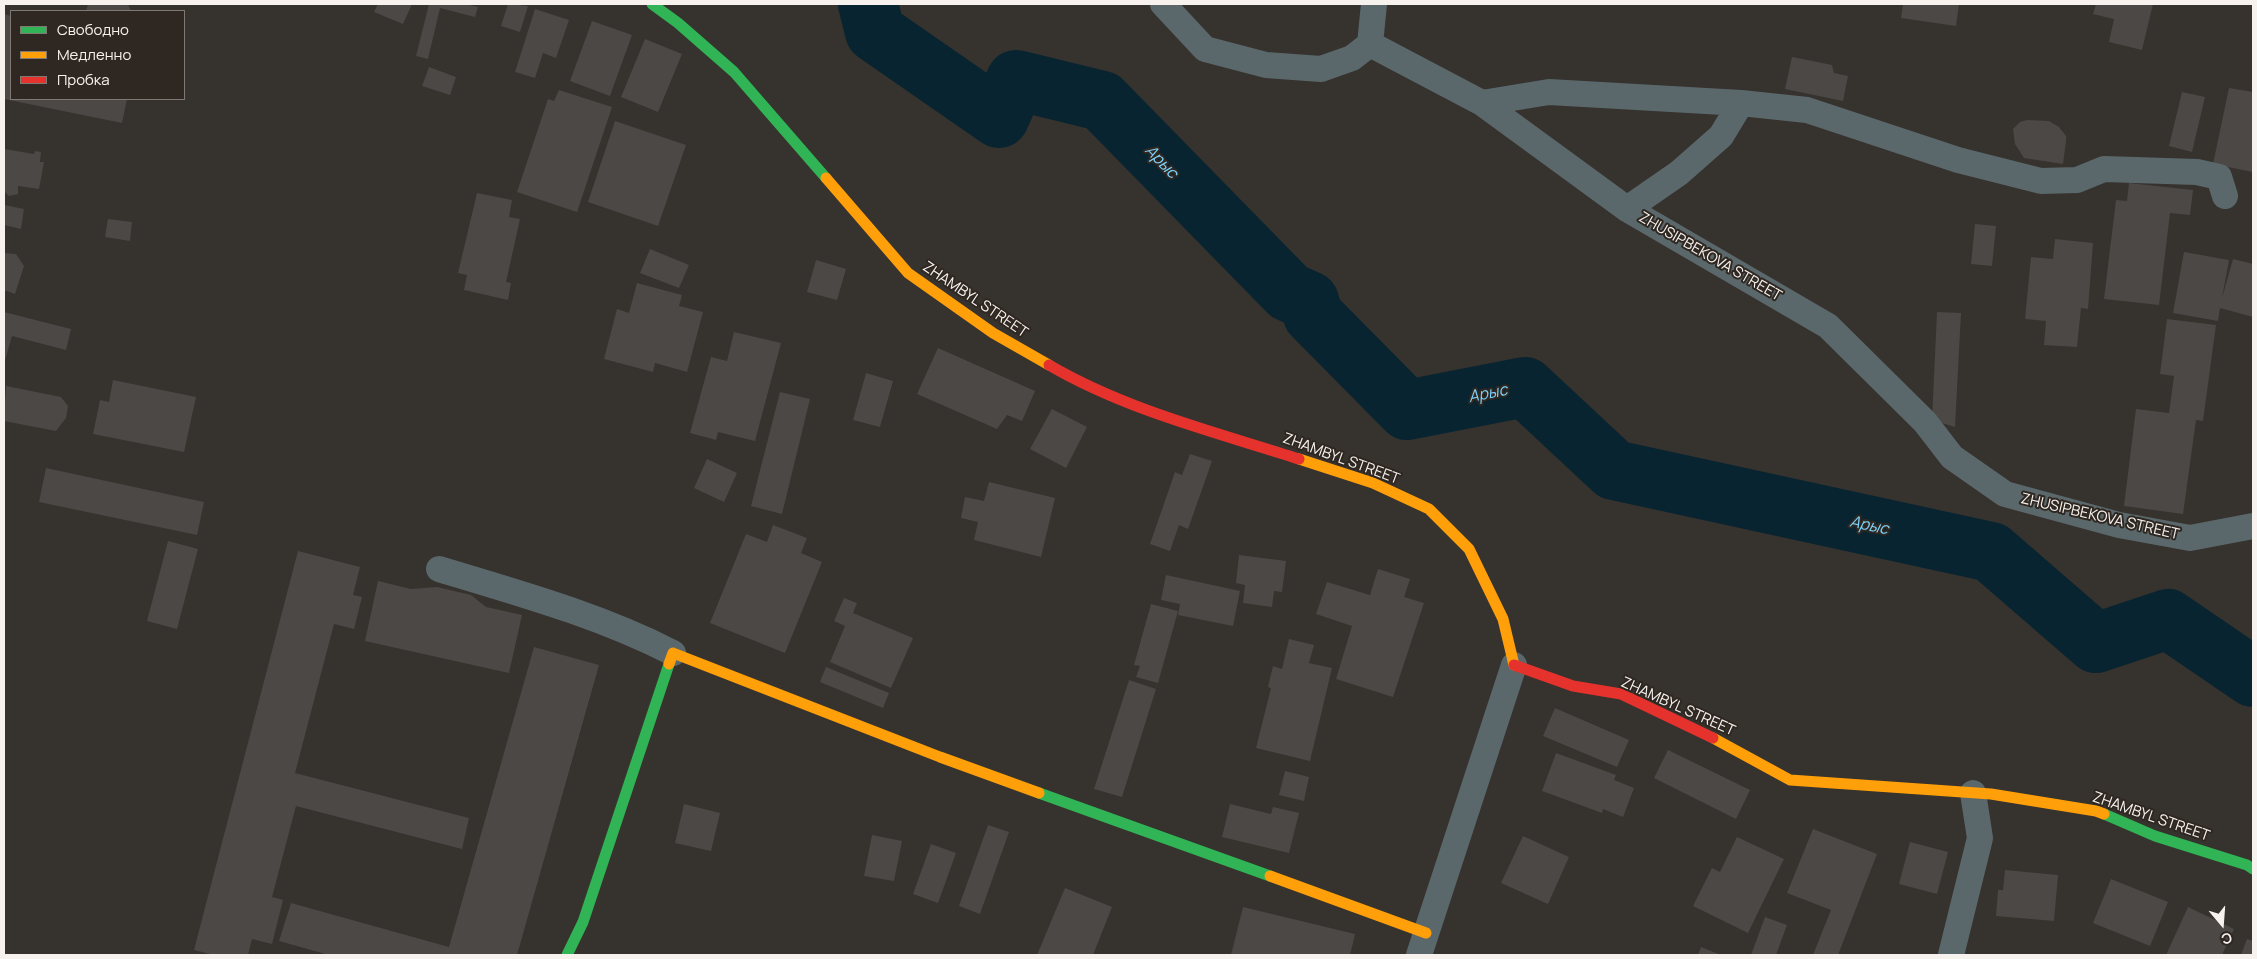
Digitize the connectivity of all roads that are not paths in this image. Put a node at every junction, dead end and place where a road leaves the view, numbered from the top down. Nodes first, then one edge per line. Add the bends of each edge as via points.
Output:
1 (652, 4) edge
2 (1163, 4) edge
3 (1374, 4) edge
4 (1370, 44) junction
5 (1482, 103) junction
6 (1742, 103) junction
7 (2225, 196) dead end
8 (1627, 209) junction
9 (2253, 526) edge
10 (439, 569) dead end
11 (673, 653) junction
12 (1514, 665) junction
13 (1973, 793) junction
14 (2253, 869) edge
15 (1422, 944) edge
16 (567, 955) edge
17 (1952, 955) edge

1 - 12 street, ZHAMBYL STREET via 734,72 908,273 993,333 1076,381 1158,414 1373,483 1429,509 1470,549 1503,619
2 - 4 street via 1205,49 1266,65 1321,69 1352,58
3 - 4 street
4 - 5 street, ZHUSIPBEKOVA STREET
5 - 6 street via 1549,92
5 - 8 street, ZHUSIPBEKOVA STREET
6 - 7 street via 1807,110 1958,160 2041,181 2077,180 2104,170 2197,172 2219,177
6 - 8 street via 1721,136 1679,173
8 - 9 street, ZHUSIPBEKOVA STREET via 1828,326 1925,422 1952,457 2005,494 2119,525 2190,538
10 - 11 street via 525,594 617,627
11 - 15 street
11 - 16 street via 583,922
12 - 13 street, ZHAMBYL STREET via 1573,686 1620,694 1724,743 1790,780
12 - 15 street
13 - 14 street, ZHAMBYL STREET via 2096,811 2155,836
13 - 17 street via 1980,838

